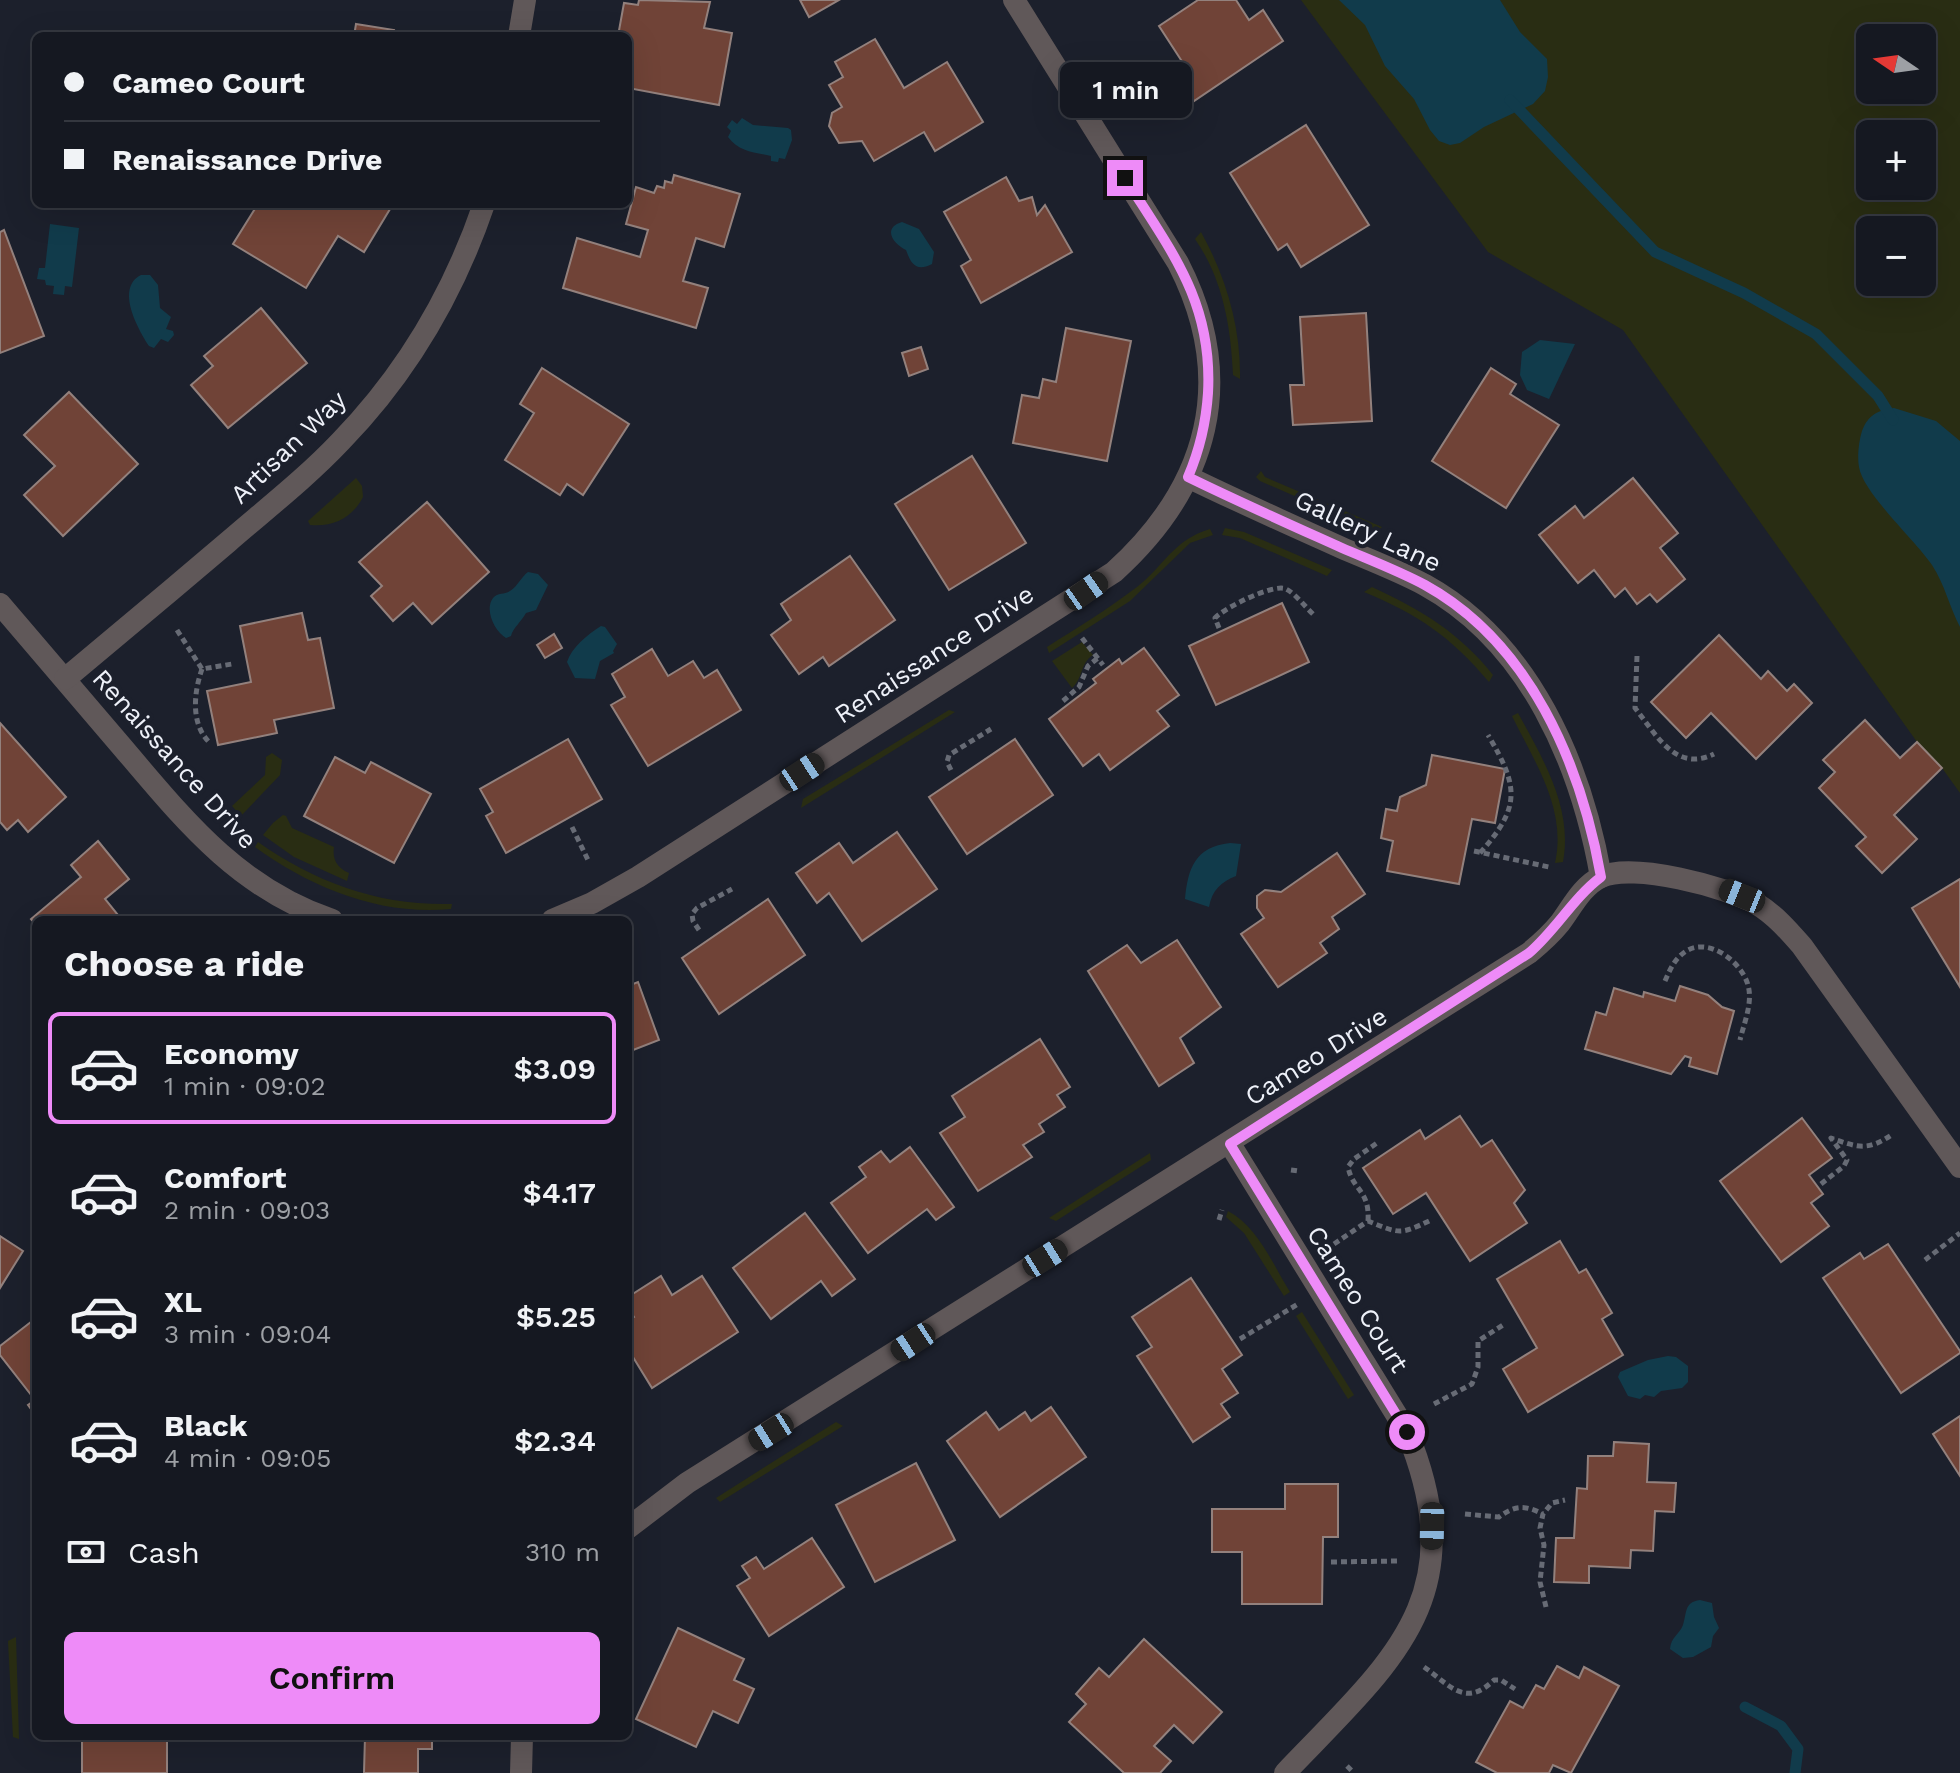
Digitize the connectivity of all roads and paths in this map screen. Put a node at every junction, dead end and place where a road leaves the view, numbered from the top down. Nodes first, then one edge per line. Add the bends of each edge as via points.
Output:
1 (525, 0) edge
2 (1014, 0) edge
3 (520, 32) edge
4 (483, 208) edge
5 (1188, 477) junction
6 (0, 604) edge
7 (1315, 616) dead end
8 (1219, 628) dead end
9 (177, 630) dead end
10 (1082, 638) dead end
11 (1637, 656) dead end
12 (1098, 658) junction
13 (232, 664) dead end
14 (1103, 665) dead end
15 (202, 669) junction
16 (65, 679) junction
17 (1063, 701) dead end
18 (991, 729) dead end
19 (1488, 735) dead end
20 (210, 743) dead end
21 (1714, 754) dead end
22 (951, 770) dead end
23 (572, 827) dead end
24 (588, 860) dead end
25 (1549, 867) dead end
26 (1601, 877) junction
27 (732, 889) dead end
28 (322, 916) edge
29 (561, 916) edge
30 (699, 930) dead end
31 (1665, 981) dead end
32 (1740, 1040) dead end
33 (1893, 1134) dead end
34 (1377, 1143) dead end
35 (1230, 1144) junction
36 (1960, 1167) edge
37 (1291, 1170) dead end
38 (1298, 1171) dead end
39 (1821, 1184) dead end
40 (1222, 1210) dead end
41 (1219, 1220) dead end
42 (1431, 1220) dead end
43 (1368, 1221) junction
44 (1960, 1233) edge
45 (1334, 1244) dead end
46 (1925, 1260) dead end
47 (1319, 1291) junction
48 (1503, 1325) dead end
49 (1240, 1339) dead end
50 (1434, 1404) dead end
51 (1565, 1500) dead end
52 (1465, 1514) dead end
53 (1543, 1514) junction
54 (632, 1525) edge
55 (1398, 1561) dead end
56 (1331, 1562) dead end
57 (1546, 1607) dead end
58 (1424, 1667) dead end
59 (1515, 1689) dead end
60 (522, 1740) edge
61 (1347, 1766) dead end
62 (521, 1773) edge
63 (1285, 1773) edge
64 (1354, 1773) edge

1 - 3 street
2 - 5 street, Renaissance Drive via 1178,263 1198,308 1208,360 1206,416
4 - 16 street, Artisan Way via 436,313 359,422 293,486
5 - 26 street, Gallery Lane via 1425,585 1489,634 1528,680 1565,753
5 - 29 street, Renaissance Drive via 1165,518 1114,572 638,877
6 - 16 street, Renaissance Drive
7 - 8 path via 1278,587 1222,610 1215,618
9 - 15 path
10 - 12 path
11 - 21 path via 1635,708 1668,749 1681,757
12 - 14 path
12 - 17 path
13 - 15 path
15 - 20 path via 194,692 201,734
16 - 28 street, Renaissance Drive via 228,863 255,883
18 - 22 path via 949,755
19 - 25 path via 1510,778 1512,795 1509,815 1477,852
23 - 24 path
26 - 35 street, Cameo Drive via 1582,891 1529,953
26 - 36 street via 1657,875 1712,886 1742,896 1772,915 1802,946
27 - 30 path via 692,914
31 - 32 path via 1682,953 1696,947 1725,954 1748,986
33 - 39 path via 1865,1147 1831,1138 1847,1160
34 - 43 path via 1348,1167 1365,1195
35 - 47 street, Cameo Court
35 - 54 street, Cameo Drive via 687,1483
37 - 38 path
40 - 41 path
42 - 43 path via 1396,1232
43 - 45 path
44 - 46 path
47 - 49 path
47 - 63 street, Cameo Court via 1407,1432 1431,1504 1432,1554 1428,1582 1399,1648
48 - 50 path via 1478,1341 1472,1384
51 - 53 path via 1552,1503
52 - 53 path via 1499,1517 1522,1506
53 - 57 path via 1540,1582
55 - 56 path
58 - 59 path via 1466,1695 1477,1694 1494,1680
60 - 62 street
61 - 64 path

